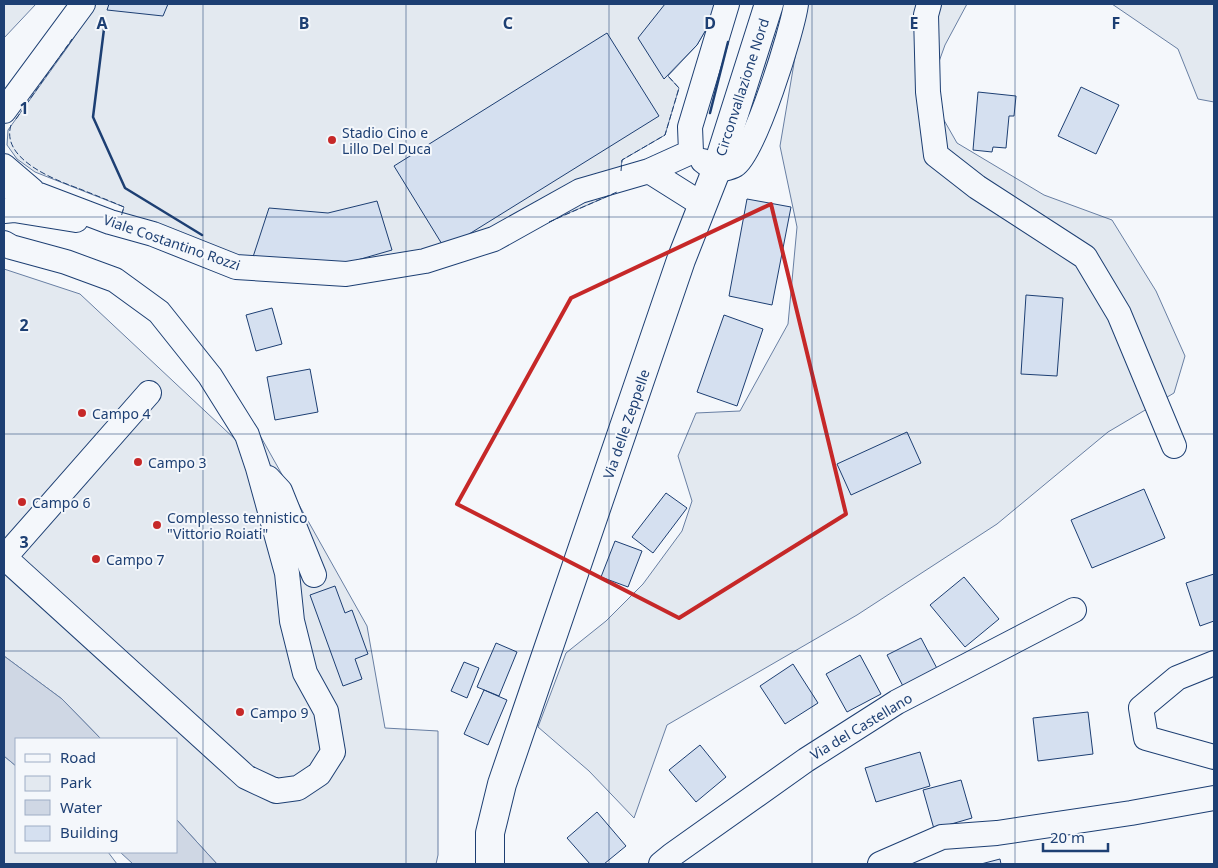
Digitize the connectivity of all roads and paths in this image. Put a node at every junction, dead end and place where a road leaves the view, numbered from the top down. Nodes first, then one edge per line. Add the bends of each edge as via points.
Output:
1 (83, 4) edge
2 (727, 4) edge
3 (769, 4) edge
4 (796, 4) edge
5 (928, 4) edge
6 (6, 111) edge
7 (692, 152) junction
8 (4, 166) edge
9 (649, 171) junction
10 (716, 171) junction
11 (4, 186) edge
12 (39, 195) junction
13 (703, 205) junction
14 (4, 211) edge
15 (110, 222) junction
16 (4, 243) edge
17 (149, 393) dead end
18 (1174, 446) dead end
19 (258, 468) junction
20 (4, 557) edge
21 (314, 575) dead end
22 (1074, 610) dead end
23 (1214, 663) edge
24 (1214, 757) edge
25 (1214, 798) edge
26 (490, 864) edge
27 (661, 864) edge
28 (880, 864) edge

1 - 6 street
2 - 7 street via 690,127
3 - 10 main road, Circonvallazione Nord
4 - 10 street via 776,79 750,147 736,165
5 - 18 street via 928,92 936,155 977,187 1085,256 1120,314
7 - 9 street, Viale Costantino Rozzi
7 - 10 street
8 - 12 street, Viale Costantino Rozzi
9 - 13 street
9 - 15 street, Viale Costantino Rozzi via 580,192 494,239 425,260 346,274 236,267 153,234
10 - 13 main road, Via delle Zeppelle
11 - 12 street, Viale Costantino Rozzi
12 - 15 street, Viale Costantino Rozzi
13 - 26 main road, Via delle Zeppelle via 681,260 502,784 490,833
14 - 15 street
16 - 19 street via 115,280 159,312 210,376 247,435
17 - 20 street
19 - 20 street via 287,573 292,621 305,673 326,711 333,752 319,774 298,788 276,791 246,777
19 - 21 street via 280,491
22 - 27 street, Via del Castellano via 897,702 806,760
23 - 24 street via 1177,678 1141,708 1146,738
25 - 28 street via 997,833 942,837

